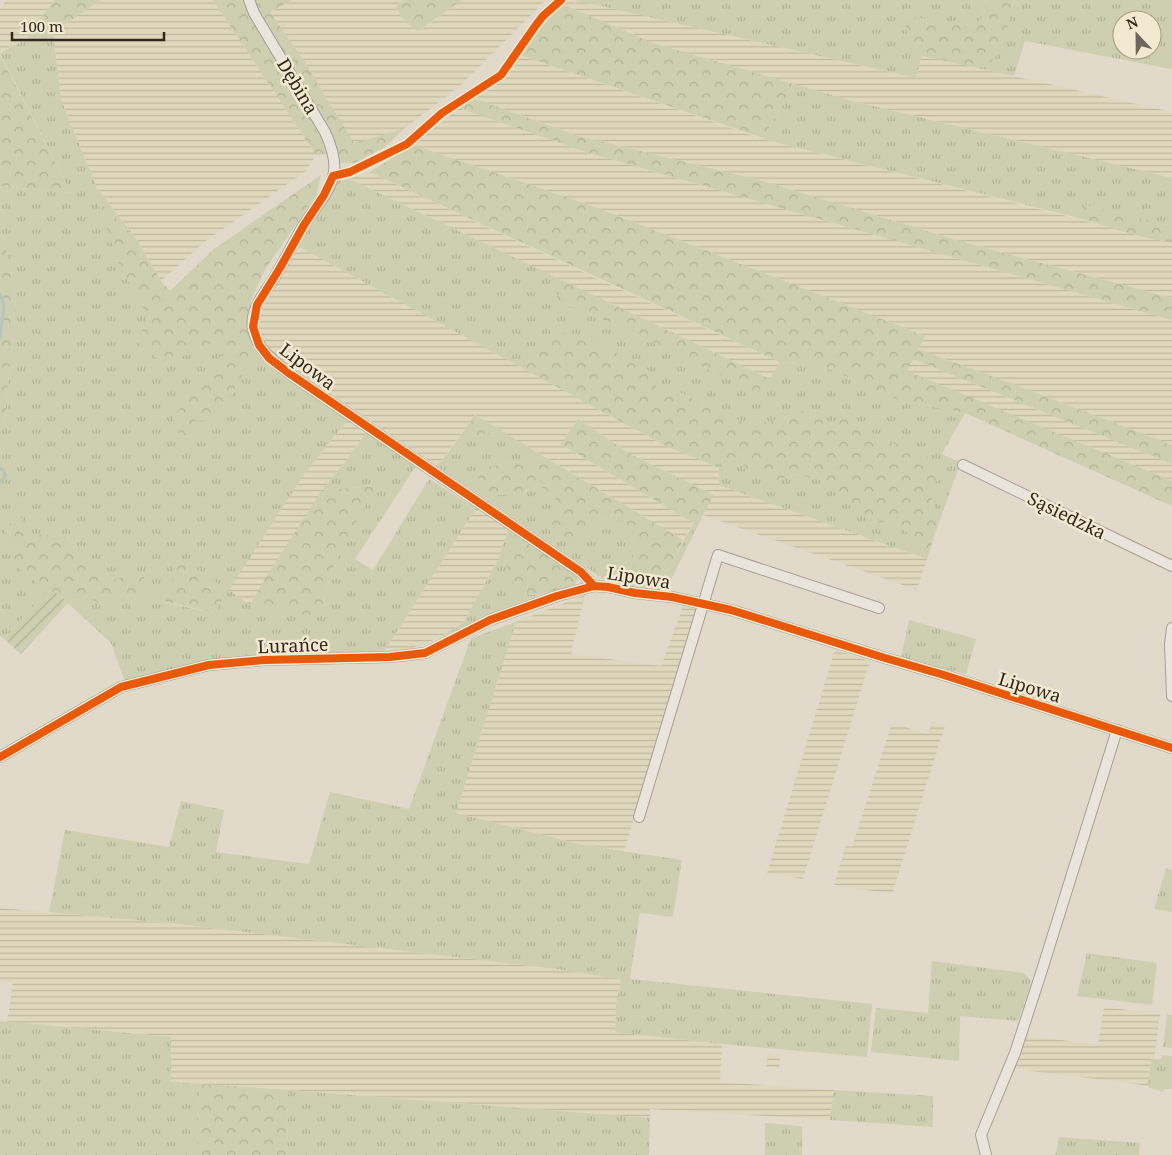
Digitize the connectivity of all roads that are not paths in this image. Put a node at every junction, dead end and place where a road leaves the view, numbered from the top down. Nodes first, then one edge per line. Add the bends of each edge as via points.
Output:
1 (249, 0) edge
2 (333, 176) joint
3 (963, 465) dead end
4 (1172, 566) edge
5 (594, 586) junction
6 (704, 603) junction
7 (879, 608) dead end
8 (1172, 628) edge
9 (1172, 696) edge
10 (1118, 730) junction
11 (1172, 748) edge
12 (0, 757) edge
13 (639, 817) dead end
14 (986, 1155) edge

1 - 2 street, Dębina via 326,132 333,156
2 - 5 street, Lipowa via 257,305 252,327 259,345 269,358 290,374 581,572
3 - 4 street, Sąsiedzka
5 - 6 street, Lipowa
5 - 12 street, Lurańce via 490,620 425,653 209,665 121,687
6 - 7 street via 718,556
6 - 10 street, Lipowa
6 - 13 street
8 - 9 street
10 - 11 street, Lipowa
10 - 14 street via 1018,1043 981,1135

